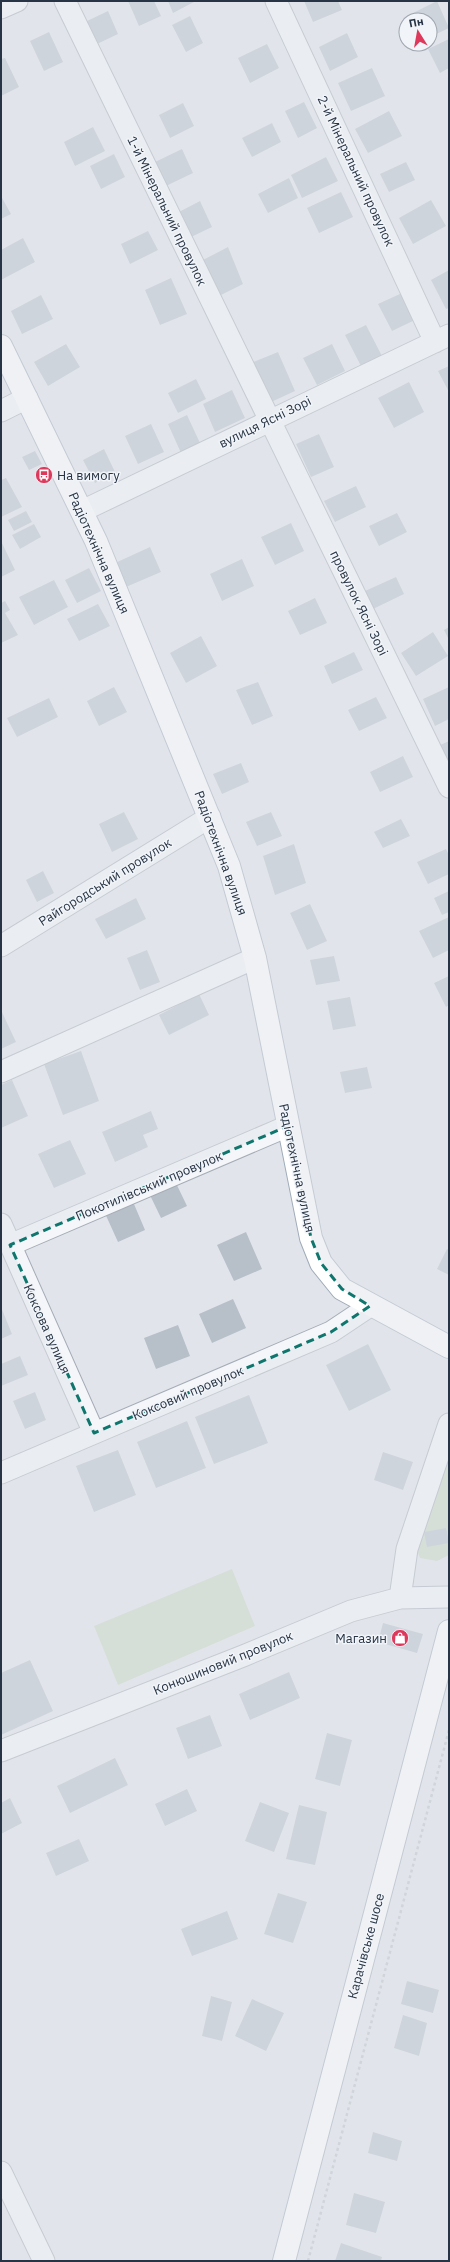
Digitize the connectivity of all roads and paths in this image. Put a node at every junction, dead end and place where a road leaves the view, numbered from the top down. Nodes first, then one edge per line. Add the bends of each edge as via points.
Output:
1 (17, 1) edge
2 (65, 1) edge
3 (276, 1) edge
4 (1, 8) edge
5 (442, 338) edge
6 (1, 346) edge
7 (27, 398) junction
8 (1, 411) edge
9 (269, 420) junction
10 (82, 511) junction
11 (449, 787) edge
12 (210, 817) junction
13 (1, 946) edge
14 (255, 958) junction
15 (1, 1072) edge
16 (288, 1126) junction
17 (1, 1224) edge
18 (10, 1245) junction
19 (370, 1306) junction
20 (449, 1347) edge
21 (449, 1424) edge
22 (94, 1433) junction
23 (1, 1473) edge
24 (449, 1597) edge
25 (400, 1598) junction
26 (448, 1637) edge
27 (449, 1730) edge
28 (1, 1751) edge
29 (1, 2172) edge
30 (44, 2261) edge
31 (284, 2261) edge
32 (308, 2261) edge

1 - 4 street
2 - 9 street, 1-й Мінеральний провулок
3 - 5 street, 2-й Мінеральний провулок
5 - 9 street, вулиця Ясні Зорі
6 - 7 main road, Радіотехнічна вулиця
7 - 8 street
7 - 10 main road, Радіотехнічна вулиця
9 - 10 street, вулиця Ясні Зорі
9 - 11 street, провулок Ясні Зорі
10 - 12 main road, Радіотехнічна вулиця
12 - 13 street, Райгородський провулок
12 - 14 main road, Радіотехнічна вулиця via 229,866
14 - 15 street
14 - 16 main road, Радіотехнічна вулиця
16 - 18 street, Покотилівський провулок
16 - 19 main road, Радіотехнічна вулиця via 311,1238 321,1263 342,1289
17 - 18 street, Коксова вулиця
18 - 22 street, Коксова вулиця
19 - 20 main road, Радіотехнічна вулиця
19 - 22 street, Коксовий провулок via 331,1332
21 - 25 street via 407,1549
22 - 23 street, Коксовий провулок
24 - 25 street, Конюшиновий провулок
25 - 28 street, Конюшиновий провулок via 351,1611
26 - 31 main road, Карачівське шосе
27 - 32 path
29 - 30 street

